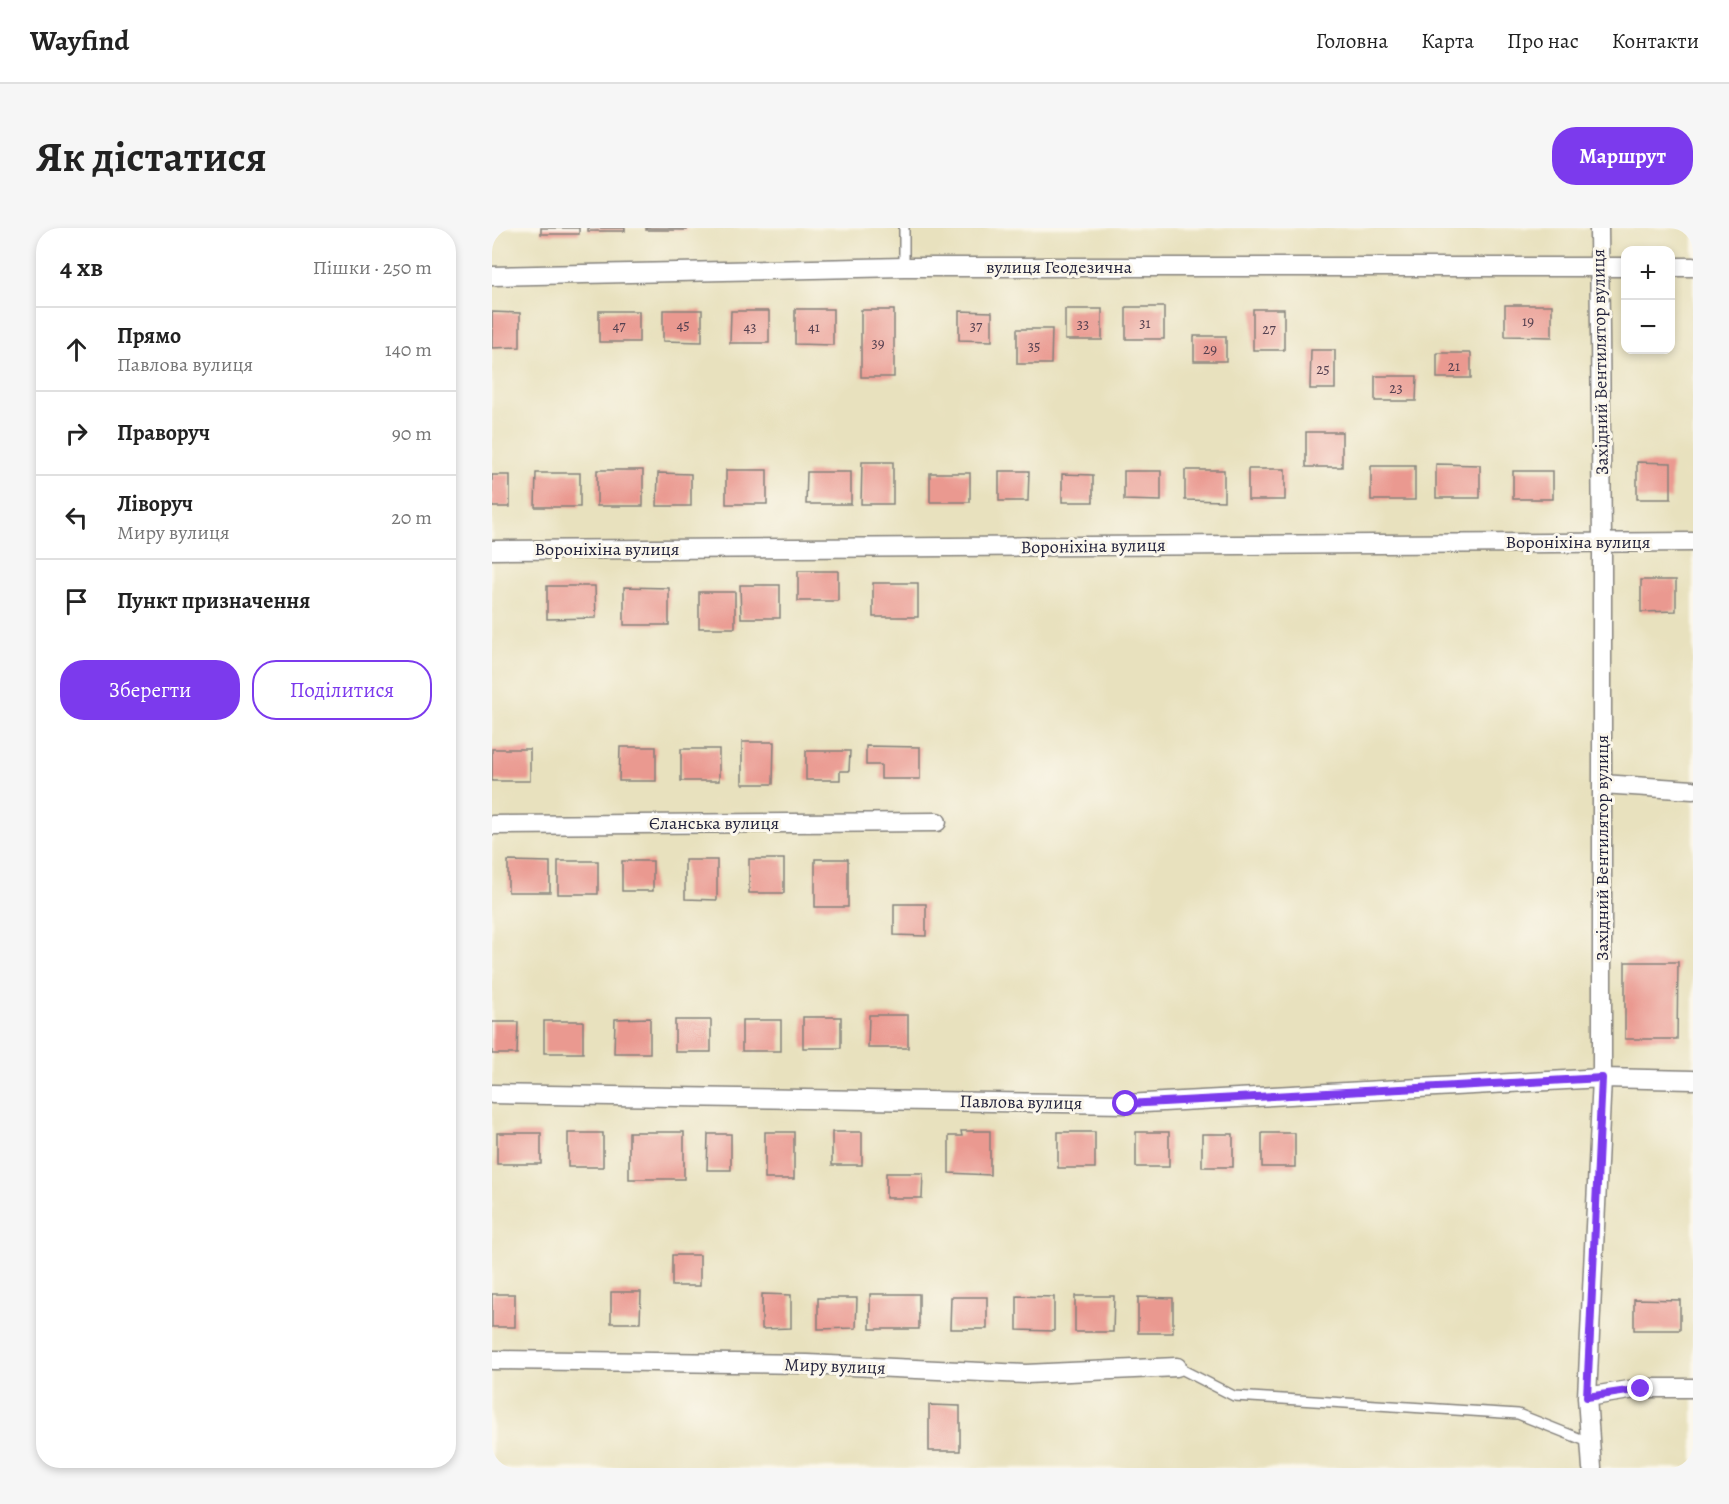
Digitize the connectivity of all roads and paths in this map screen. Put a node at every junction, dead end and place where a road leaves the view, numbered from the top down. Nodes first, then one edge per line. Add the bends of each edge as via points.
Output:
1 (904, 228) edge
2 (1599, 228) edge
3 (904, 267) junction
4 (1599, 267) junction
5 (1621, 267) edge
6 (1675, 267) edge
7 (1693, 267) edge
8 (492, 276) edge
9 (1602, 541) junction
10 (1693, 542) edge
11 (492, 550) edge
12 (1602, 784) junction
13 (1693, 790) edge
14 (937, 822) dead end
15 (492, 825) edge
16 (1602, 1078) junction
17 (1693, 1080) edge
18 (492, 1094) edge
19 (492, 1360) edge
20 (1177, 1367) joint
21 (1693, 1388) edge
22 (1587, 1397) junction
23 (1591, 1443) junction
24 (1592, 1468) edge

1 - 3 lane
2 - 4 street, Західний Вентилятор вулиця
3 - 4 street, вулиця Геодезична
3 - 8 street, вулиця Геодезична
4 - 5 street, вулиця Геодезична
4 - 9 street, Західний Вентилятор вулиця
6 - 7 street
9 - 10 street, Вороніхіна вулиця
9 - 11 street, Вороніхіна вулиця
9 - 12 street, Західний Вентилятор вулиця
12 - 13 street
12 - 16 street, Західний Вентилятор вулиця
14 - 15 street, Єланська вулиця
16 - 17 street, Павлова вулиця
16 - 18 street, Павлова вулиця via 1126,1104
16 - 22 street, Західний Вентилятор вулиця
19 - 20 street, Миру вулиця via 807,1364 1026,1374
20 - 23 lane via 1234,1396 1518,1414
21 - 22 street via 1641,1389
22 - 23 street, Західний Вентилятор вулиця
23 - 24 street, Західний Вентилятор вулиця

